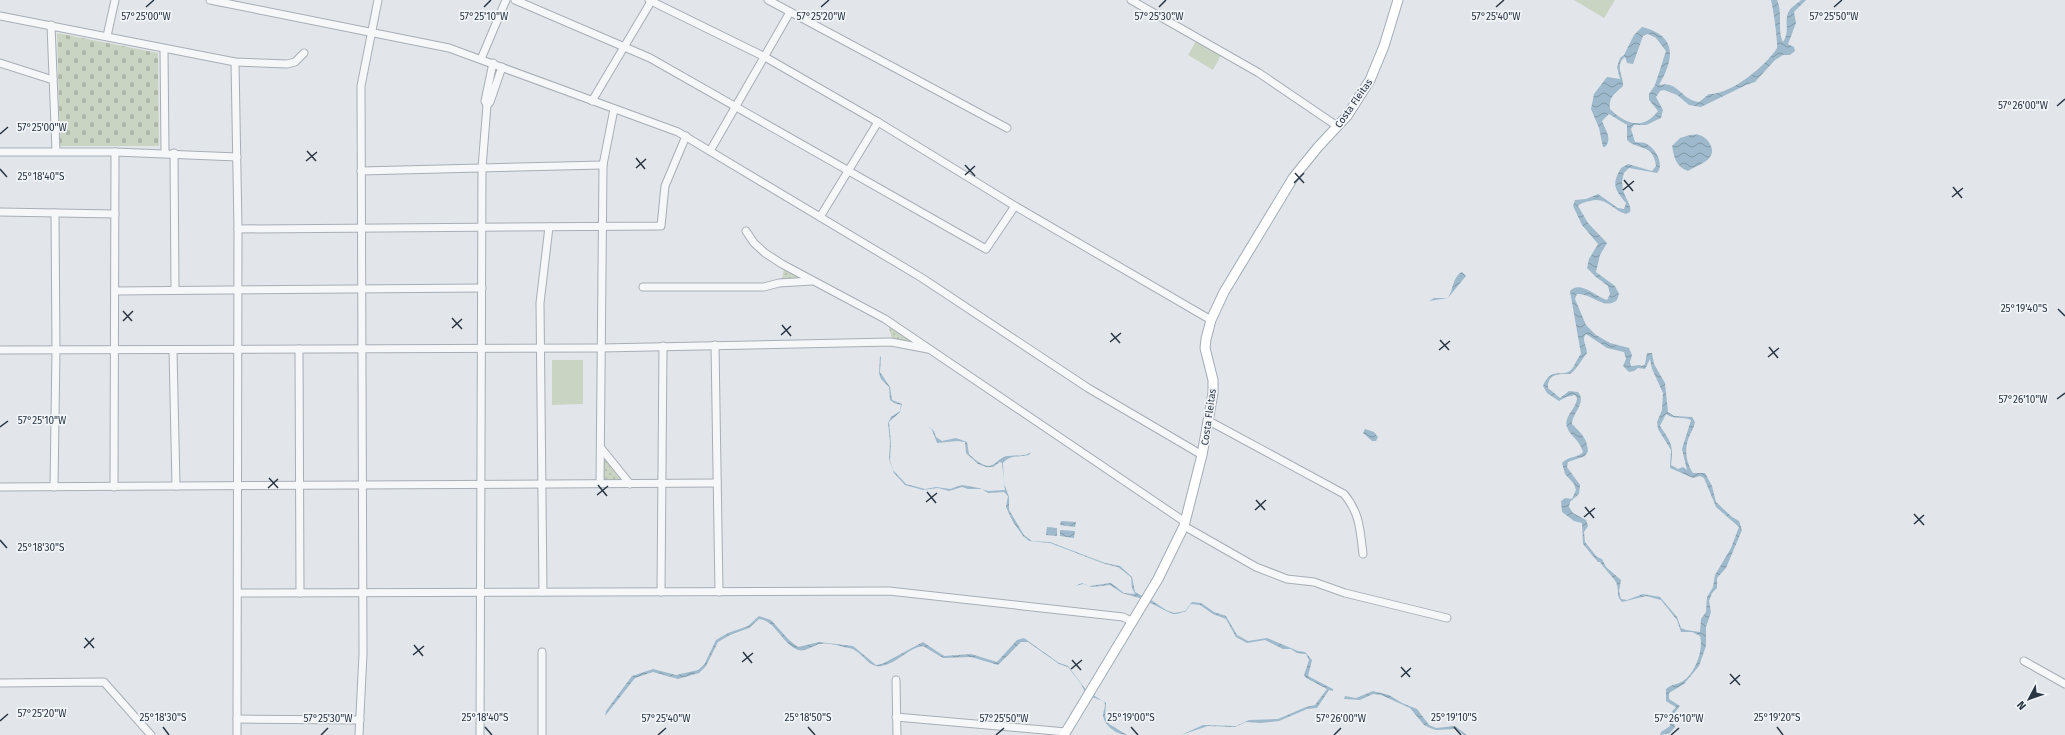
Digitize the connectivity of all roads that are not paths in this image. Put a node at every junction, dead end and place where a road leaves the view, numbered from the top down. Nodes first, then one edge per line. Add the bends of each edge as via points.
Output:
1 (115, 0) edge
2 (210, 0) edge
3 (378, 0) edge
4 (506, 0) edge
5 (515, 0) edge
6 (651, 0) edge
7 (768, 0) edge
8 (1131, 0) edge
9 (1398, 0) edge
10 (241, 3) edge
11 (790, 12) junction
12 (0, 16) edge
13 (51, 25) junction
14 (371, 31) junction
15 (107, 36) junction
16 (624, 47) junction
17 (164, 49) junction
18 (304, 53) dead end
19 (765, 57) junction
20 (481, 59) junction
21 (235, 62) junction
22 (0, 63) edge
23 (493, 63) junction
24 (502, 67) junction
25 (53, 80) junction
26 (592, 102) junction
27 (487, 105) junction
28 (736, 106) junction
29 (614, 109) junction
30 (878, 122) junction
31 (1337, 126) junction
32 (1007, 128) dead end
33 (686, 136) junction
34 (56, 151) junction
35 (710, 151) junction
36 (0, 152) edge
37 (115, 152) junction
38 (165, 153) junction
39 (174, 154) junction
40 (238, 157) junction
41 (603, 165) junction
42 (482, 168) junction
43 (361, 171) junction
44 (849, 171) junction
45 (1015, 206) junction
46 (0, 212) edge
47 (55, 213) junction
48 (115, 214) junction
49 (820, 217) junction
50 (549, 227) junction
51 (602, 227) junction
52 (482, 228) junction
53 (238, 229) junction
54 (361, 230) junction
55 (746, 231) dead end
56 (814, 281) junction
57 (643, 287) dead end
58 (482, 288) junction
59 (361, 289) junction
60 (175, 290) junction
61 (237, 290) junction
62 (115, 291) junction
63 (1212, 320) junction
64 (715, 345) junction
65 (663, 346) junction
66 (482, 348) junction
67 (540, 348) junction
68 (601, 348) junction
69 (299, 349) junction
70 (361, 349) junction
71 (928, 349) junction
72 (0, 350) edge
73 (56, 350) junction
74 (114, 350) junction
75 (173, 350) junction
76 (238, 350) junction
77 (1209, 421) junction
78 (600, 448) junction
79 (1202, 456) junction
80 (717, 483) junction
81 (600, 484) junction
82 (630, 484) junction
83 (662, 484) junction
84 (481, 485) junction
85 (542, 485) junction
86 (176, 486) junction
87 (238, 486) junction
88 (300, 486) junction
89 (361, 486) junction
90 (0, 487) edge
91 (54, 487) junction
92 (114, 487) junction
93 (1184, 524) junction
94 (1363, 554) dead end
95 (543, 592) junction
96 (661, 592) junction
97 (719, 592) junction
98 (238, 593) junction
99 (300, 593) junction
100 (362, 593) junction
101 (480, 593) junction
102 (1446, 618) dead end
103 (1133, 622) junction
104 (542, 652) dead end
105 (2024, 661) dead end
106 (896, 680) dead end
107 (0, 683) edge
108 (2065, 684) edge
109 (896, 717) junction
110 (238, 719) junction
111 (360, 720) junction
112 (1065, 733) edge
113 (151, 735) edge
114 (238, 735) edge
115 (359, 735) edge
116 (480, 735) edge
117 (542, 735) edge
118 (897, 735) edge

1 - 15 street
2 - 10 street
3 - 14 street
4 - 20 street
5 - 16 street
6 - 16 street
6 - 19 street
7 - 11 street
8 - 31 street via 1259,73
9 - 31 main road, Costa Fleitas via 1370,80 1347,116
10 - 14 street
11 - 19 street
11 - 32 street
12 - 13 street
13 - 15 street
13 - 25 street
14 - 20 street via 450,48
14 - 43 street via 361,86
15 - 17 street
16 - 26 street
16 - 28 street via 650,58
17 - 21 street
17 - 38 street
18 - 21 street via 295,62 287,64
19 - 28 street
19 - 30 street
20 - 23 street
21 - 40 street
22 - 25 street
23 - 24 street
23 - 27 street
24 - 26 street
24 - 27 street
25 - 34 street
26 - 29 street
27 - 42 street
28 - 35 street
28 - 44 street
29 - 33 street
29 - 41 street
30 - 44 street
30 - 45 street
31 - 63 main road, Costa Fleitas via 1293,178 1224,292
33 - 35 street
33 - 51 street via 664,186 661,226
34 - 36 street
34 - 37 street
35 - 49 street
37 - 38 street
37 - 48 street
38 - 39 street
39 - 40 street
39 - 60 street
40 - 53 street
41 - 42 street
41 - 51 street
42 - 43 street
42 - 52 street
43 - 54 street
44 - 45 street via 986,249
44 - 49 street
45 - 63 street
46 - 47 street
47 - 48 street
47 - 73 street
48 - 62 street
49 - 79 street via 973,310 1088,388
50 - 51 street
50 - 52 street
50 - 67 street via 540,303
51 - 68 street
52 - 54 street
52 - 58 street
53 - 54 street
53 - 61 street
54 - 59 street
55 - 56 street via 765,253
56 - 57 street via 779,283 764,287
56 - 71 street via 885,319
58 - 59 street
58 - 66 street
59 - 61 street
59 - 70 street
60 - 61 street
60 - 62 street
61 - 76 street
62 - 74 street
63 - 77 main road, Costa Fleitas via 1205,348 1213,380
64 - 65 street
64 - 71 street via 891,342
64 - 80 street
65 - 68 street
65 - 83 street
66 - 67 street
66 - 70 street
66 - 84 street
67 - 68 street
67 - 85 street
68 - 78 street
69 - 70 street
69 - 76 street
69 - 88 street
70 - 89 street
71 - 93 street
72 - 73 street
73 - 74 street
73 - 91 street
74 - 75 street
74 - 92 street
75 - 76 street
75 - 86 street
76 - 87 street
77 - 79 main road, Costa Fleitas
77 - 94 street via 1344,494 1358,515
78 - 81 street
78 - 82 street
79 - 93 main road, Costa Fleitas
80 - 83 street
80 - 97 street
81 - 82 street
81 - 85 street
82 - 83 street
83 - 96 street
84 - 85 street
84 - 89 street
84 - 101 street
85 - 95 street
86 - 87 street
86 - 92 street
87 - 88 street
87 - 98 street
88 - 89 street
88 - 99 street
89 - 100 street
90 - 91 street
91 - 92 street
93 - 102 street via 1256,567 1287,579 1314,582 1345,593
93 - 103 main road, Costa Fleitas via 1158,579
95 - 96 street
95 - 101 street
96 - 97 street
97 - 103 street via 889,591 1123,617
98 - 99 street
98 - 110 street
99 - 100 street
100 - 101 street
100 - 111 street
101 - 116 street
103 - 112 main road, Costa Fleitas
104 - 117 street
105 - 108 street
106 - 109 street
107 - 113 street via 104,682
109 - 112 street
109 - 118 street
110 - 111 street
110 - 114 street
111 - 115 street

